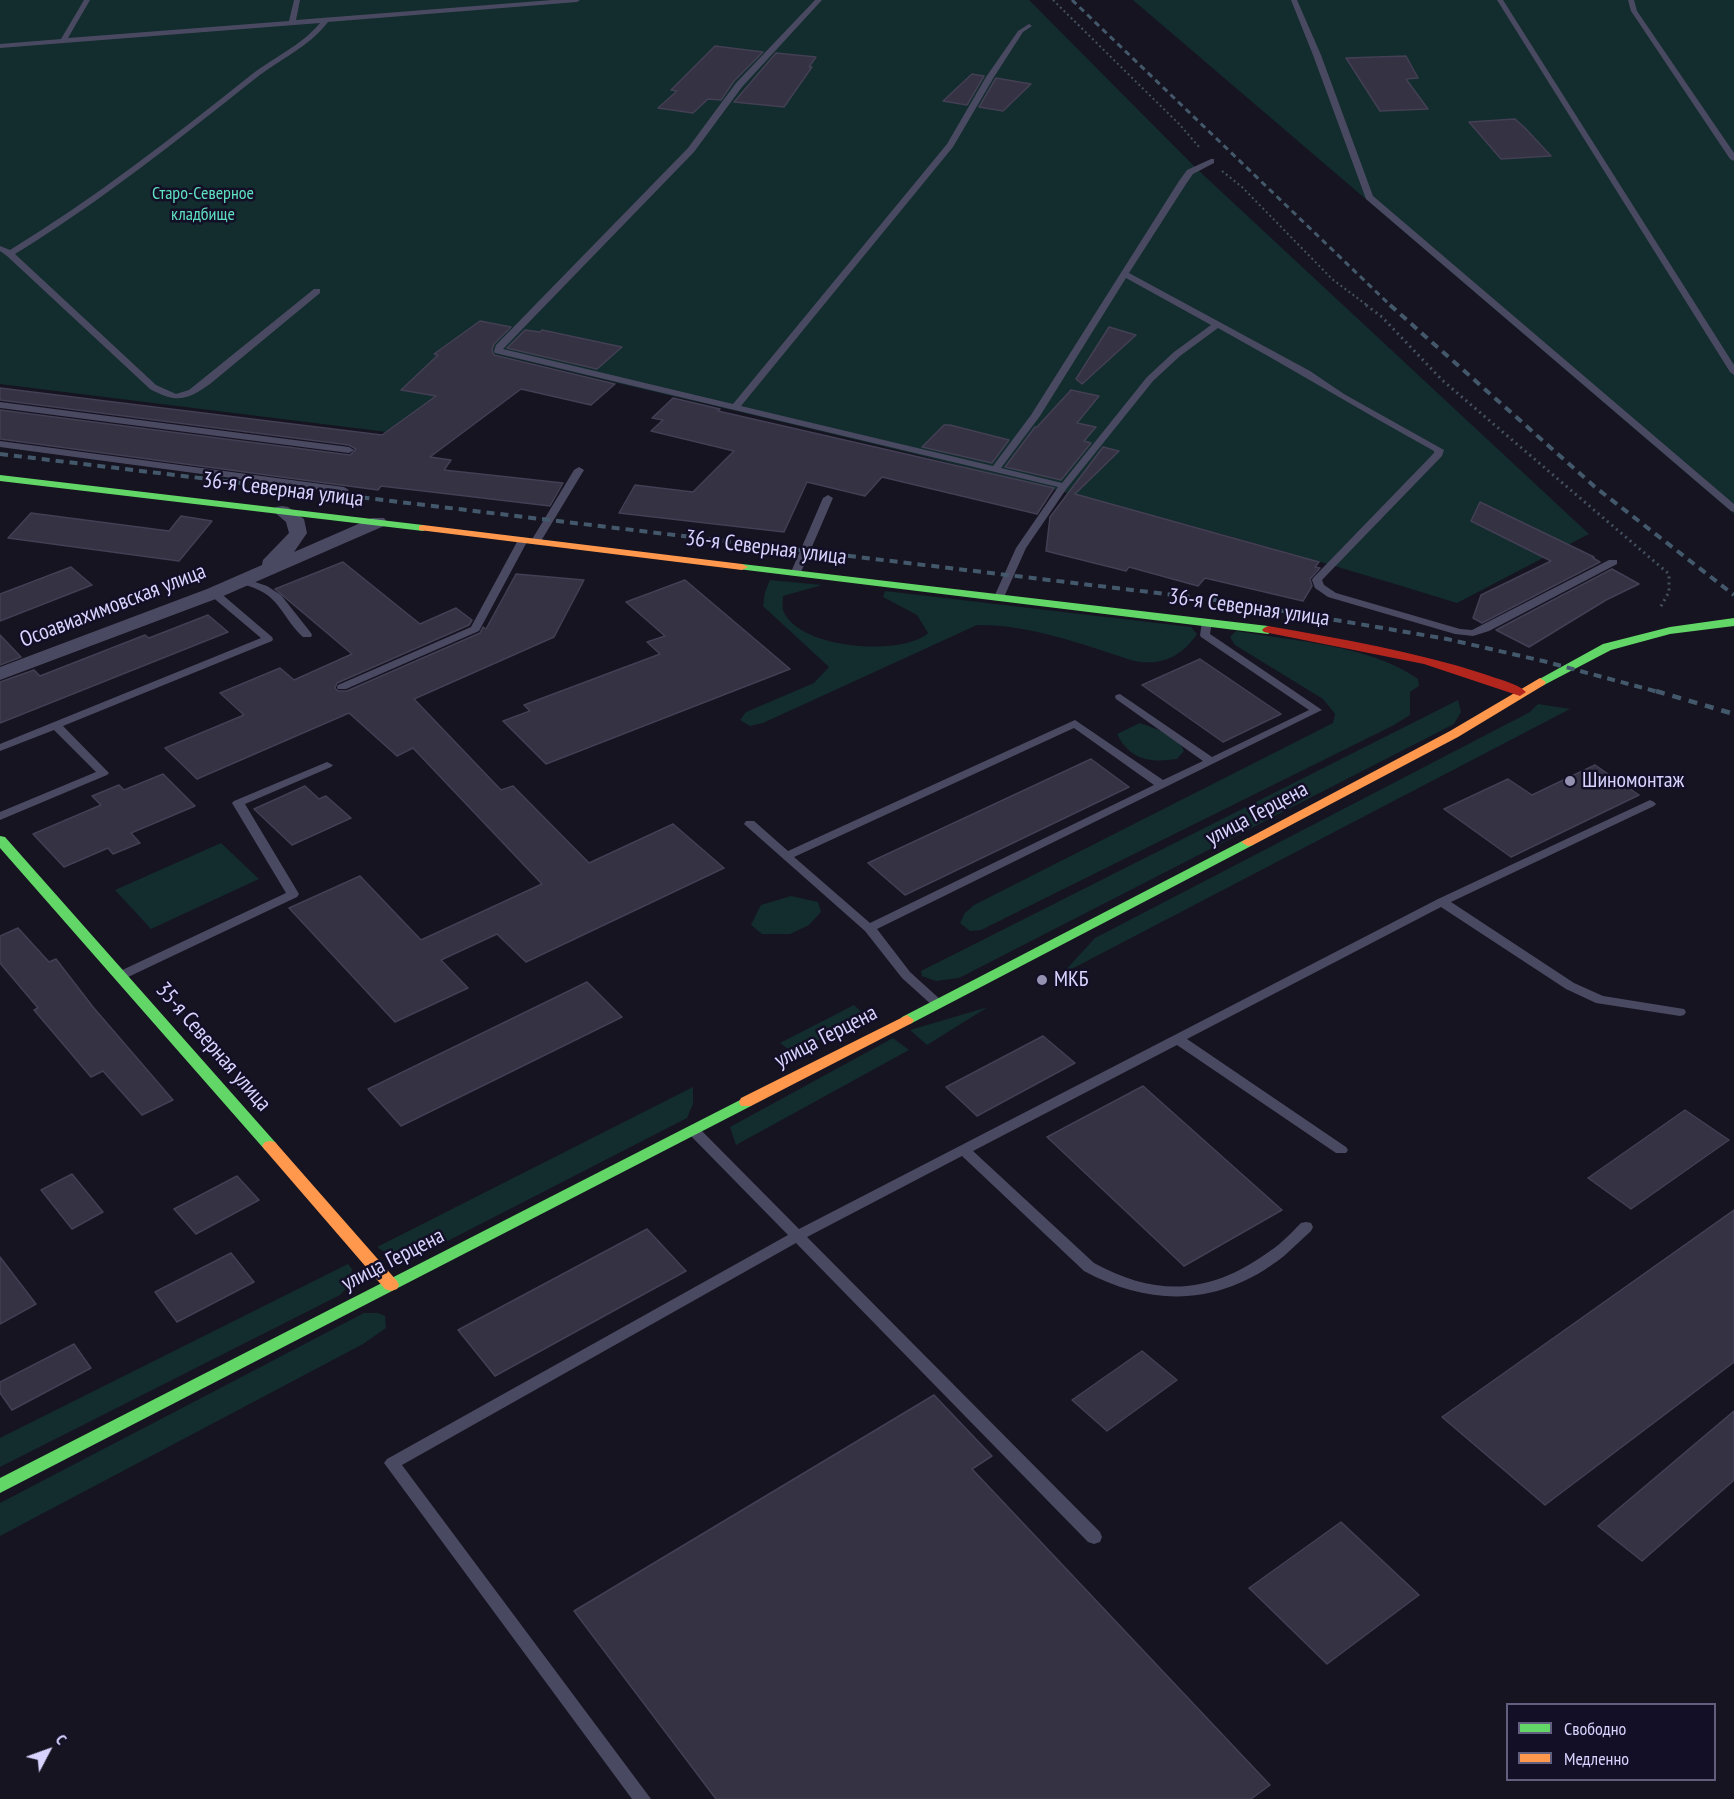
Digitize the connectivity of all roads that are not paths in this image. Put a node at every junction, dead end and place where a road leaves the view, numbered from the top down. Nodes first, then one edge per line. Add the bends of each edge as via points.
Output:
1 (87, 0) edge
2 (297, 0) edge
3 (577, 0) edge
4 (819, 0) edge
5 (1294, 0) edge
6 (1500, 0) edge
7 (1631, 0) edge
8 (325, 21) junction
9 (292, 23) junction
10 (1029, 26) dead end
11 (63, 41) junction
12 (0, 46) edge
13 (1734, 159) edge
14 (1211, 161) road end
15 (0, 248) edge
16 (10, 254) junction
17 (1126, 275) junction
18 (317, 291) dead end
19 (1218, 324) junction
20 (1734, 372) edge
21 (0, 405) edge
22 (736, 407) junction
23 (0, 444) edge
24 (349, 450) dead end
25 (996, 469) junction
26 (579, 470) dead end
27 (0, 478) edge
28 (1064, 486) junction
29 (345, 490) dead end
30 (828, 498) dead end
31 (1734, 509) edge
32 (282, 511) junction
33 (378, 522) junction
34 (529, 540) junction
35 (1613, 562) dead end
36 (796, 572) junction
37 (243, 581) junction
38 (214, 593) junction
39 (999, 597) junction
40 (1207, 622) junction
41 (1734, 622) edge
42 (307, 635) dead end
43 (0, 674) edge
44 (342, 687) dead end
45 (1520, 692) junction
46 (1120, 697) dead end
47 (56, 725) junction
48 (0, 748) edge
49 (1211, 761) junction
50 (327, 765) dead end
51 (1162, 785) junction
52 (1650, 804) dead end
53 (0, 816) edge
54 (750, 824) dead end
55 (0, 840) edge
56 (786, 856) junction
57 (1442, 902) junction
58 (869, 928) junction
59 (122, 976) junction
60 (938, 1004) junction
61 (1680, 1012) dead end
62 (1178, 1039) junction
63 (692, 1129) junction
64 (964, 1150) junction
65 (1341, 1150) dead end
66 (1306, 1227) dead end
67 (797, 1236) junction
68 (391, 1285) junction
69 (0, 1486) edge
70 (1094, 1537) dead end
71 (642, 1799) edge

1 - 11 lane
2 - 9 lane
3 - 8 lane
4 - 22 lane via 740,84 691,150 498,351
5 - 31 lane via 1369,197
6 - 20 lane
7 - 13 lane via 1634,11
8 - 9 lane
8 - 16 lane via 317,32 165,147
9 - 11 lane
10 - 22 lane via 1021,31 990,77 950,144
11 - 12 lane
14 - 17 lane via 1190,172
15 - 16 lane
16 - 18 lane via 153,387 180,399 207,382
17 - 19 lane
17 - 25 lane
19 - 28 lane via 1176,354 1150,379
19 - 35 lane via 1439,450 1317,580 1332,595 1473,633
21 - 24 lane
22 - 25 lane
23 - 29 lane
25 - 28 lane
26 - 34 lane
27 - 32 main road, 36-я Северная улица
28 - 39 lane via 1022,548
30 - 36 lane
32 - 33 main road, 36-я Северная улица
32 - 37 street, Осоавиахимовская улица via 295,519 298,533 270,564
33 - 34 main road, 36-я Северная улица
33 - 37 street, Осоавиахимовская улица
34 - 36 main road, 36-я Северная улица
34 - 44 lane via 475,629
36 - 39 main road, 36-я Северная улица
37 - 38 street, Осоавиахимовская улица
37 - 42 lane via 281,601
38 - 43 street, Осоавиахимовская улица
38 - 47 lane via 268,639
39 - 40 main road, 36-я Северная улица
40 - 45 main road, 36-я Северная улица via 1422,659 1492,679
40 - 49 lane via 1205,635 1317,710
41 - 45 main road, улица Герцена via 1670,631 1607,647
45 - 60 main road, улица Герцена via 1454,734
46 - 49 lane
47 - 48 lane
47 - 53 lane via 103,773
49 - 51 lane
50 - 59 lane via 238,803 293,894
51 - 56 lane via 1076,723
51 - 58 lane
52 - 57 lane
54 - 56 lane
55 - 59 main road, 35-я Северная улица
56 - 58 lane
57 - 61 lane via 1570,986 1600,1000
57 - 62 lane
58 - 60 lane via 906,975
59 - 68 main road, 35-я Северная улица
60 - 63 main road, улица Герцена
62 - 64 lane
62 - 65 lane
63 - 67 lane
63 - 68 main road, улица Герцена
64 - 66 lane via 1089,1267 1109,1280 1138,1289 1176,1293 1210,1288 1272,1258
64 - 67 lane
67 - 70 lane
67 - 71 lane via 392,1463
68 - 69 main road, улица Герцена

